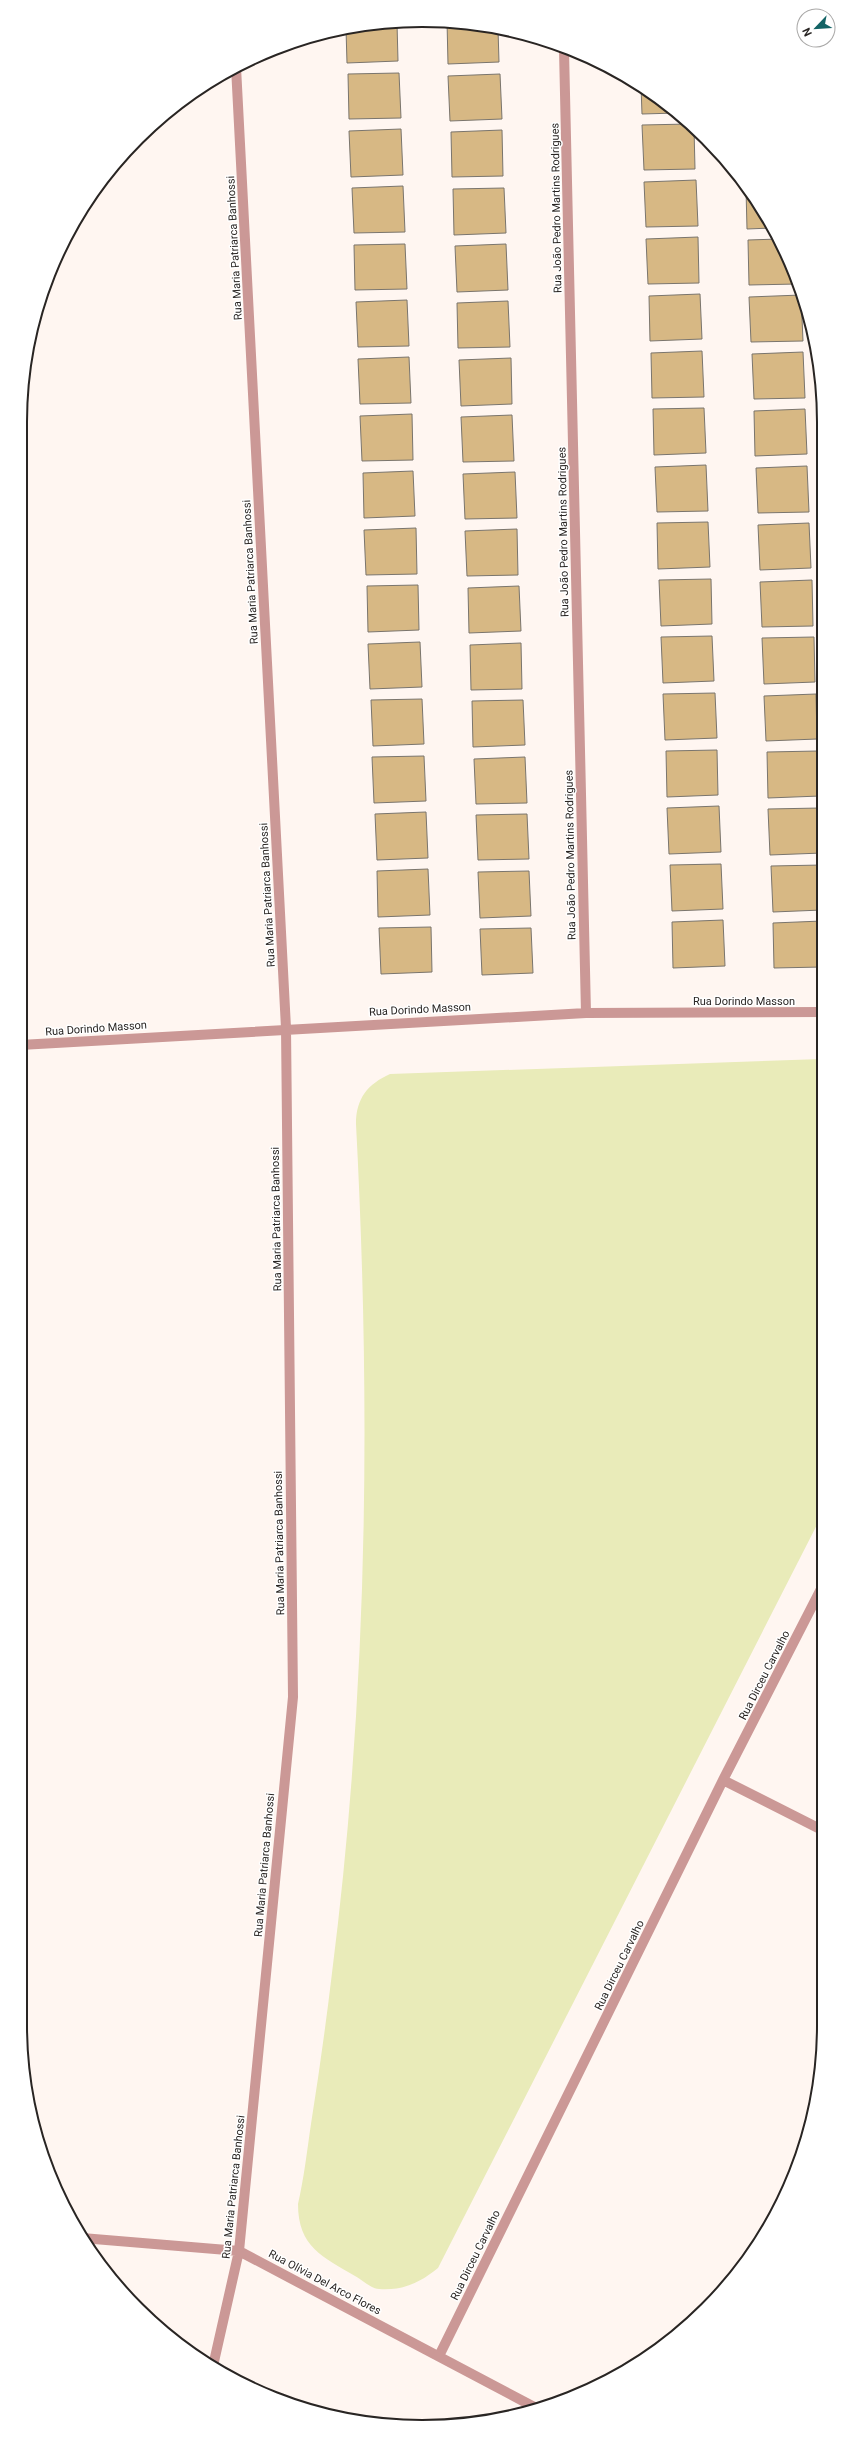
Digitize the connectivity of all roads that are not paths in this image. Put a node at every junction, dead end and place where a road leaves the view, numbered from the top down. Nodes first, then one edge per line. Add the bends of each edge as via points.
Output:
1 (564, 54) edge
2 (236, 74) edge
3 (817, 1012) edge
4 (586, 1013) junction
5 (286, 1028) junction
6 (27, 1045) edge
7 (817, 1597) edge
8 (723, 1780) junction
9 (817, 1827) edge
10 (91, 2239) edge
11 (239, 2251) junction
12 (439, 2356) junction
13 (214, 2360) edge
14 (530, 2405) edge

1 - 4 street, Rua João Pedro Martins Rodrigues
2 - 5 street, Rua Maria Patriarca Banhossi
3 - 4 street, Rua Dorindo Masson
4 - 5 street, Rua Dorindo Masson
5 - 6 street, Rua Dorindo Masson
5 - 11 street, Rua Maria Patriarca Banhossi via 293,1697
7 - 8 street, Rua Dirceu Carvalho
8 - 9 street
8 - 12 street, Rua Dirceu Carvalho
10 - 11 street, Rua Olívia Del Arco Flores
11 - 12 street, Rua Olívia Del Arco Flores
11 - 13 street, Rua Maria Patriarca Banhossi
12 - 14 street, Rua Olívia Del Arco Flores

